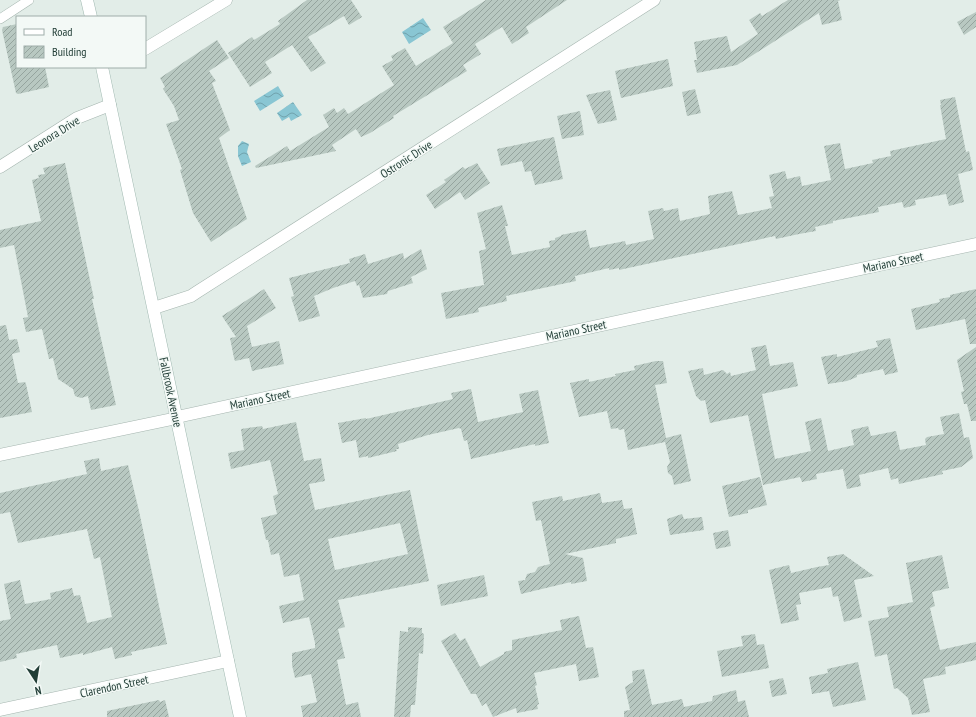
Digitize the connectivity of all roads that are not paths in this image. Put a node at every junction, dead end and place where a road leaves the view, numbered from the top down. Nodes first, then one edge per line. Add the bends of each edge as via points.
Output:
1 (29, 0) edge
2 (87, 0) edge
3 (654, 0) edge
4 (222, 1) edge
5 (91, 16) edge
6 (0, 18) edge
7 (146, 48) edge
8 (105, 68) edge
9 (110, 105) junction
10 (0, 167) edge
11 (976, 244) edge
12 (154, 308) junction
13 (177, 417) junction
14 (0, 455) edge
15 (228, 661) junction
16 (0, 710) edge
17 (240, 717) edge

1 - 6 lane
2 - 5 street
3 - 12 street, Ostronic Drive via 197,292
4 - 7 street
8 - 9 street, Fallbrook Avenue
9 - 10 street, Leonora Drive via 77,118
9 - 12 street, Fallbrook Avenue
11 - 13 street, Mariano Street
12 - 13 street, Fallbrook Avenue
13 - 14 street, Mariano Street
13 - 15 street, Fallbrook Avenue
15 - 16 street, Clarendon Street
15 - 17 street, Fallbrook Avenue

